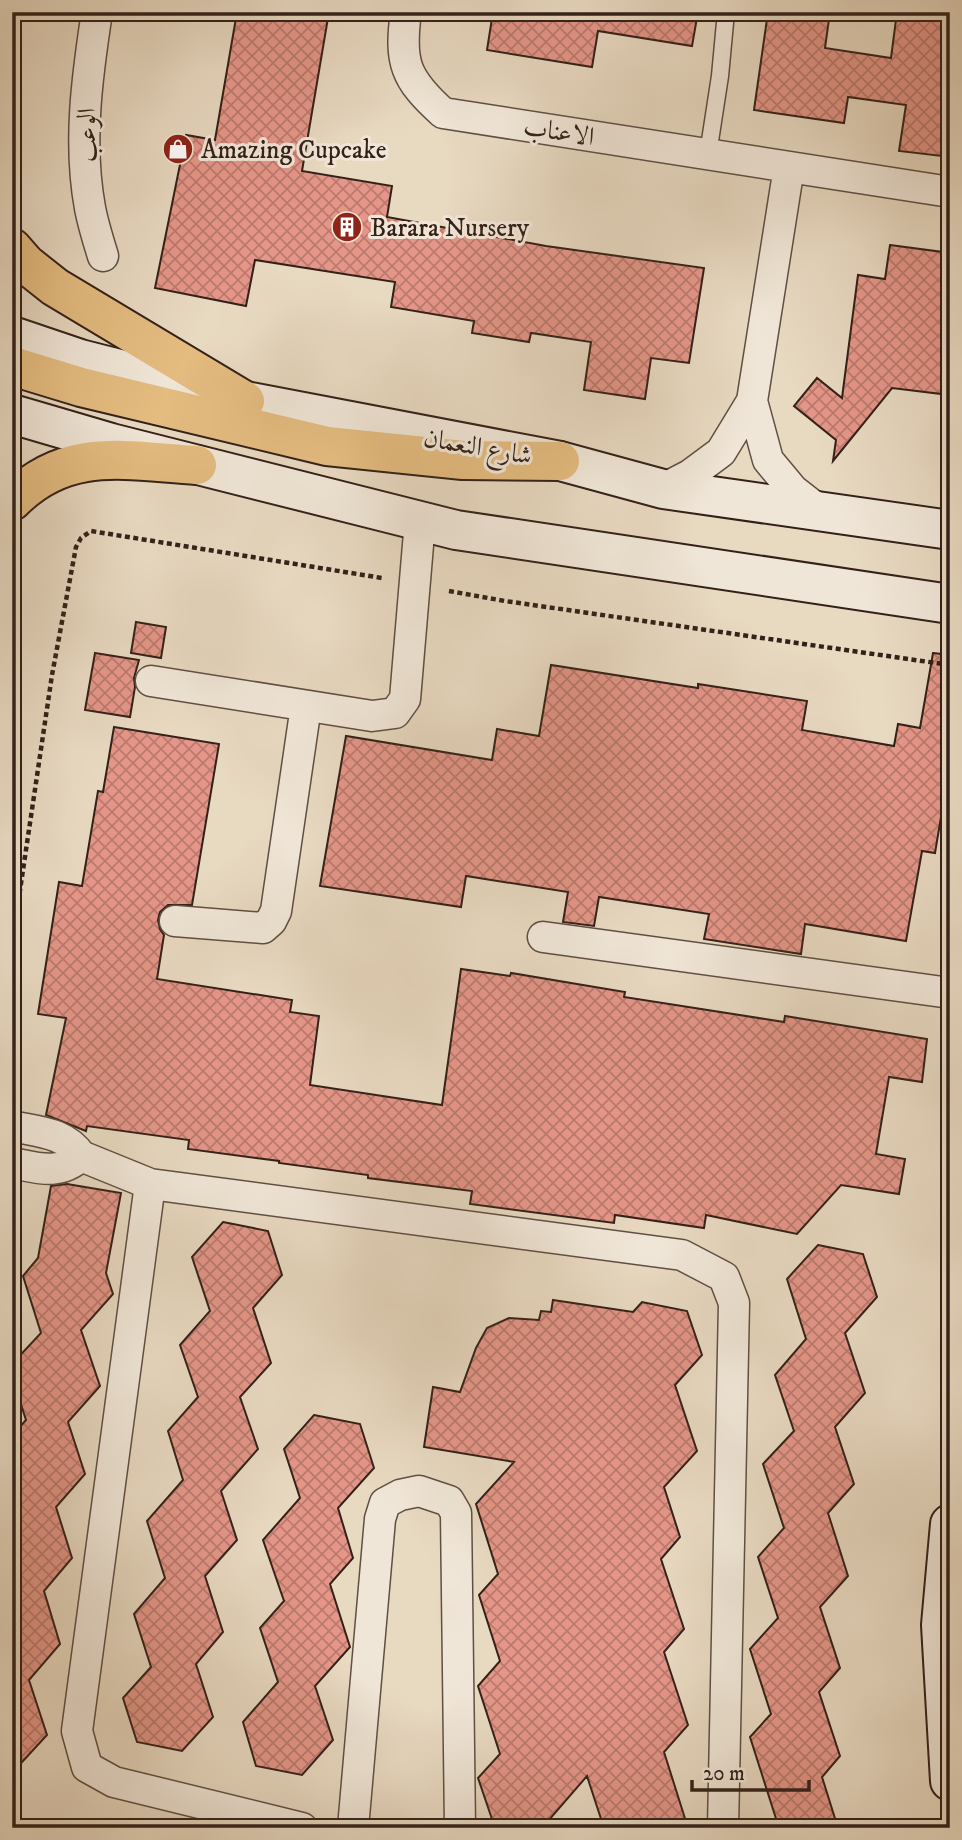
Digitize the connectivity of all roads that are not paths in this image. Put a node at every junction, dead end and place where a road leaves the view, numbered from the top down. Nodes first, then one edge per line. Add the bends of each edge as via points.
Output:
1 (97, 12) edge
2 (406, 12) edge
3 (726, 12) edge
4 (708, 154) junction
5 (789, 167) junction
6 (950, 192) edge
7 (12, 248) edge
8 (103, 256) dead end
9 (12, 336) edge
10 (12, 366) edge
11 (244, 401) junction
12 (752, 401) junction
13 (12, 414) edge
14 (560, 461) junction
15 (197, 465) junction
16 (663, 489) junction
17 (12, 501) edge
18 (820, 511) junction
19 (420, 521) junction
20 (950, 530) edge
21 (950, 604) edge
22 (151, 681) dead end
23 (306, 706) junction
24 (175, 921) dead end
25 (543, 937) dead end
26 (950, 993) edge
27 (12, 1126) edge
28 (81, 1156) junction
29 (12, 1163) edge
30 (150, 1184) junction
31 (950, 1524) edge
32 (950, 1781) edge
33 (302, 1828) edge
34 (352, 1828) edge
35 (460, 1828) edge
36 (723, 1828) edge

1 - 8 street, الوعب via 84,114 84,162
2 - 4 street, الاعناب via 402,45 409,75 443,113
3 - 4 lane
4 - 5 street, الاعناب
5 - 6 street, الاعناب
5 - 12 street
7 - 11 main road via 72,299
9 - 11 street, شارع النعمان via 80,359
10 - 14 main road via 327,446 463,460
11 - 14 street, شارع النعمان
12 - 16 street via 721,452
12 - 18 street via 768,460 793,490
13 - 15 street
14 - 16 street, شارع النعمان
15 - 17 main road via 100,459 74,463 47,474
15 - 19 street
16 - 18 street, شارع النعمان
18 - 20 street, شارع النعمان
19 - 21 street
19 - 23 street via 405,699 395,713 372,716
22 - 23 street
23 - 24 street via 271,921 262,928
25 - 26 street
27 - 28 street via 58,1136
28 - 29 street via 73,1164 51,1170
28 - 30 street
30 - 33 street via 78,1731 87,1767 114,1782
30 - 36 street via 682,1255 724,1277 734,1303
31 - 32 street via 941,1625
34 - 35 street via 380,1519 385,1503 419,1490 449,1501 456,1513

